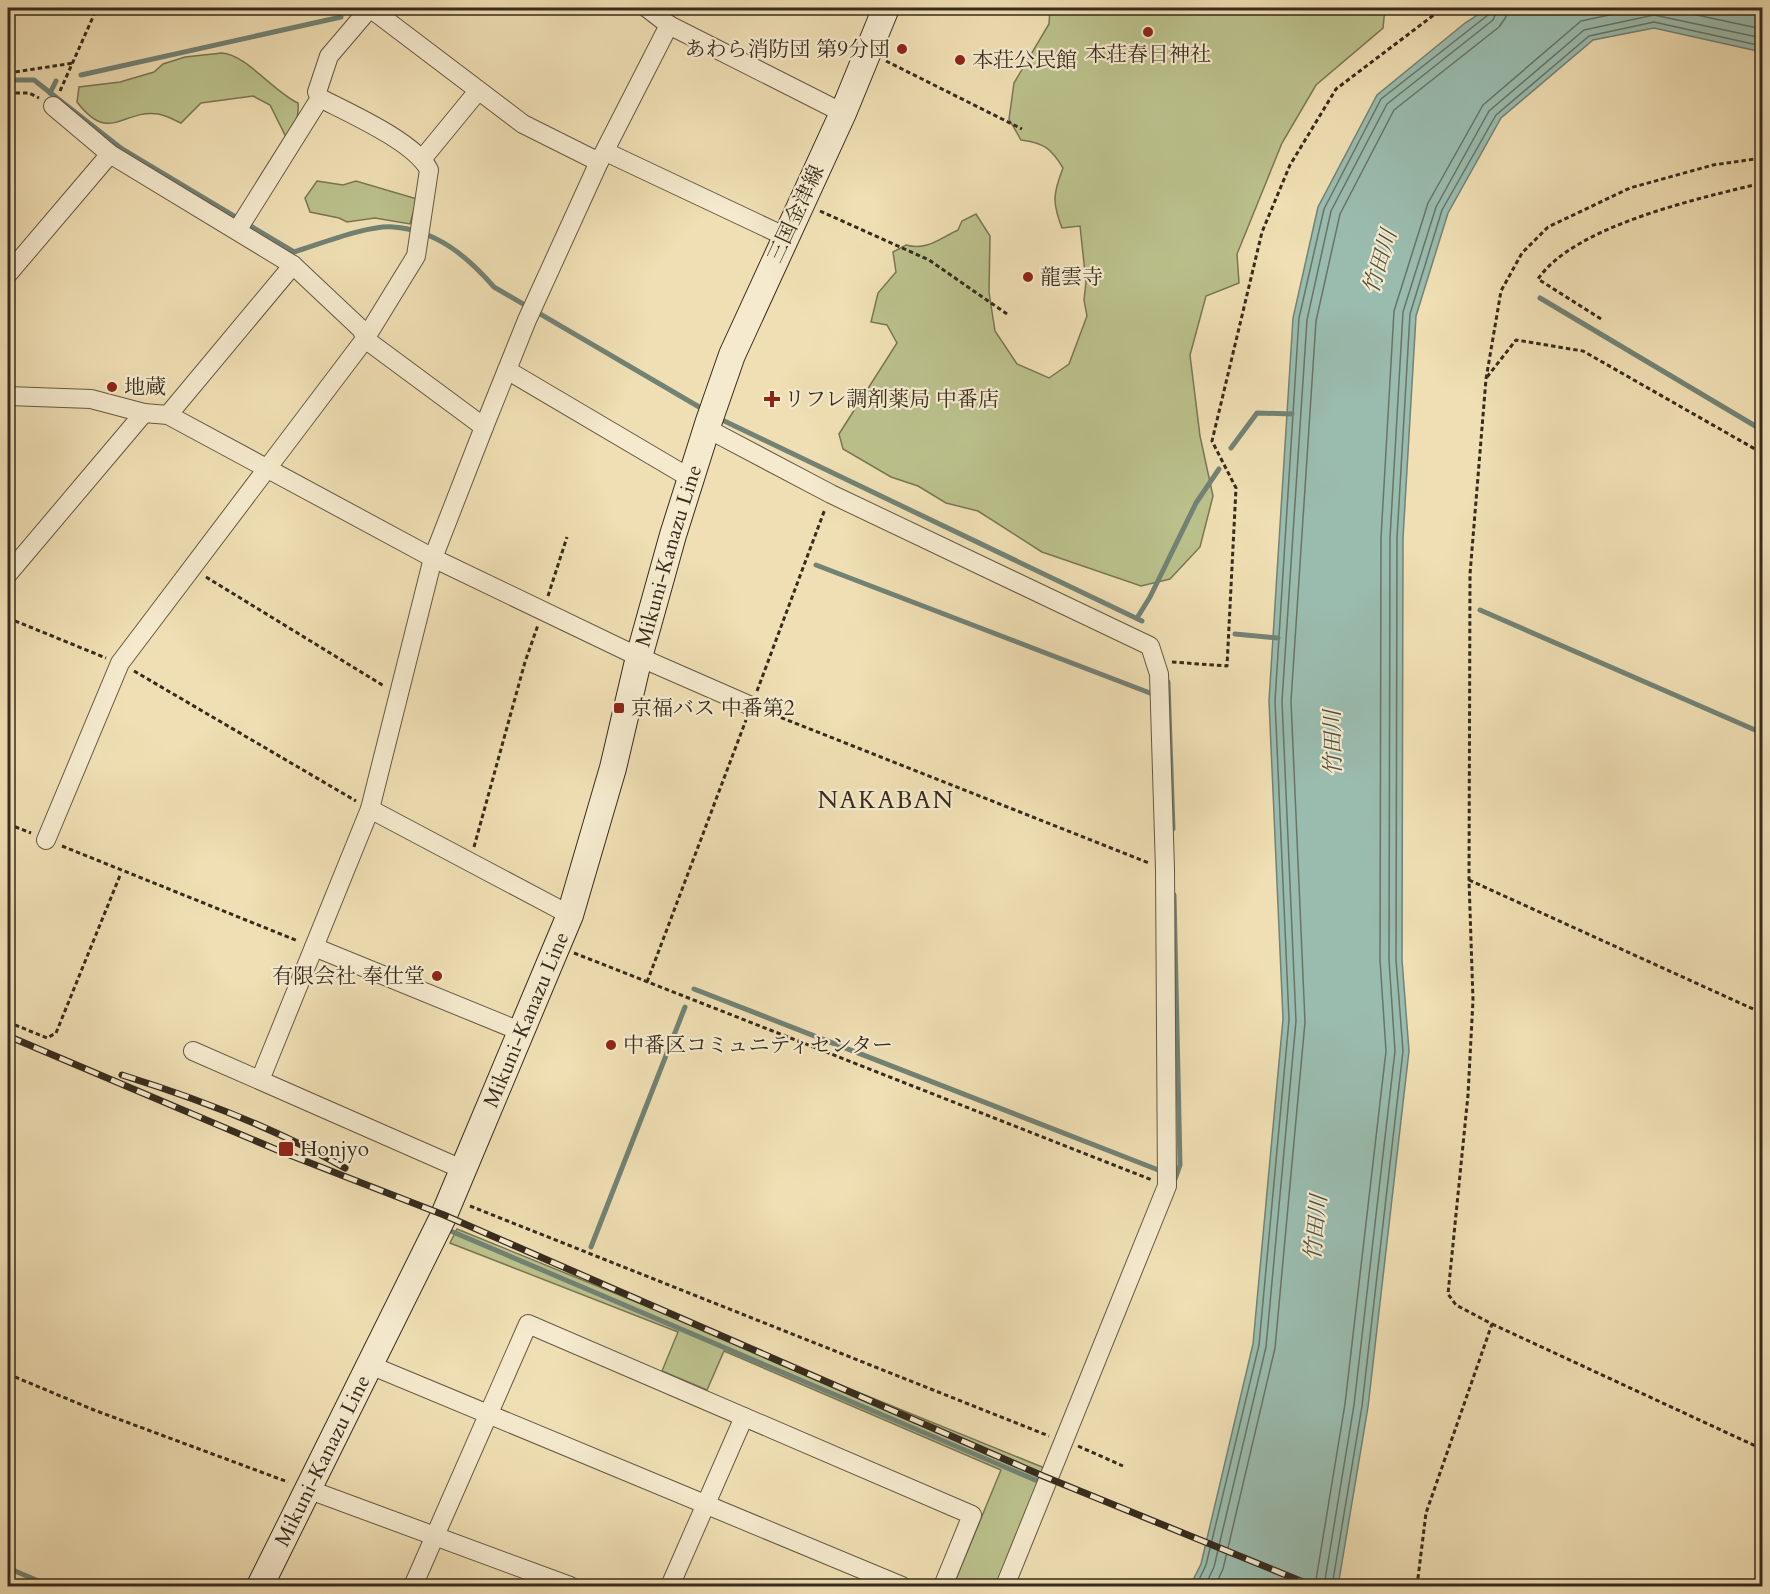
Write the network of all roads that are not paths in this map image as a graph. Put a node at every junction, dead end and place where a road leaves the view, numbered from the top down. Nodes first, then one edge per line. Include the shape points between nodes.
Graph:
1 (647, 8) edge
2 (886, 8) edge
3 (669, 25) junction
4 (478, 91) junction
5 (320, 98) junction
6 (53, 106) road end
7 (843, 113) junction
8 (110, 154) junction
9 (603, 157) junction
10 (423, 158) junction
11 (241, 223) junction
12 (784, 236) junction
13 (293, 265) junction
14 (8, 274) edge
15 (365, 339) junction
16 (507, 370) junction
17 (8, 396) edge
18 (144, 413) junction
19 (168, 415) junction
20 (710, 419) junction
21 (484, 427) junction
22 (267, 466) junction
23 (690, 478) junction
24 (433, 558) junction
25 (8, 574) edge
26 (639, 657) junction
27 (752, 706) road end
28 (370, 809) junction
29 (46, 840) road end
30 (570, 915) junction
31 (314, 947) junction
32 (522, 1032) junction
33 (193, 1051) dead end
34 (260, 1080) junction
35 (464, 1170) junction
36 (370, 1365) junction
37 (487, 1413) junction
38 (744, 1417) junction
39 (310, 1490) junction
40 (705, 1505) junction
41 (434, 1538) junction
42 (260, 1587) edge
43 (413, 1587) edge
44 (570, 1587) edge
45 (670, 1587) edge
46 (902, 1587) edge
47 (942, 1587) edge
48 (1005, 1587) edge

1 - 3 street
2 - 7 main road, 三国金津線
3 - 7 street
3 - 9 street
4 - 5 street via 370,8 329,56 317,92
4 - 9 street via 523,123
4 - 10 street
5 - 10 street via 369,123
5 - 11 street
6 - 8 street
7 - 12 main road, 三国金津線
8 - 11 street
8 - 14 street
9 - 12 street
9 - 16 street
10 - 15 street via 429,170 416,256
11 - 13 street
12 - 20 main road, 三国金津線 via 732,355
13 - 15 street via 362,330
13 - 19 street
15 - 21 street
15 - 22 street
16 - 21 street
16 - 23 street
17 - 18 street via 91,399
18 - 19 street
18 - 25 street
19 - 22 street
20 - 23 main road, Mikuni-Kanazu Line
20 - 48 street via 831,494 1150,646 1159,674 1167,1186
21 - 24 street
22 - 24 street
22 - 29 street via 120,663
23 - 26 main road, Mikuni-Kanazu Line
24 - 26 street
24 - 28 street
26 - 27 street
26 - 30 main road, Mikuni-Kanazu Line via 613,768
28 - 30 street
28 - 31 street
30 - 32 main road, Mikuni-Kanazu Line
31 - 32 street
31 - 34 street
32 - 35 main road, Mikuni-Kanazu Line
33 - 34 street
34 - 35 street
35 - 36 main road, Mikuni-Kanazu Line
36 - 37 street
36 - 39 main road, Mikuni-Kanazu Line
37 - 38 street via 528,1324
37 - 40 street
37 - 41 street
38 - 40 street
38 - 47 street via 972,1515
39 - 41 street
39 - 42 main road, Mikuni-Kanazu Line
40 - 45 street
40 - 46 street
41 - 43 street
41 - 44 street

